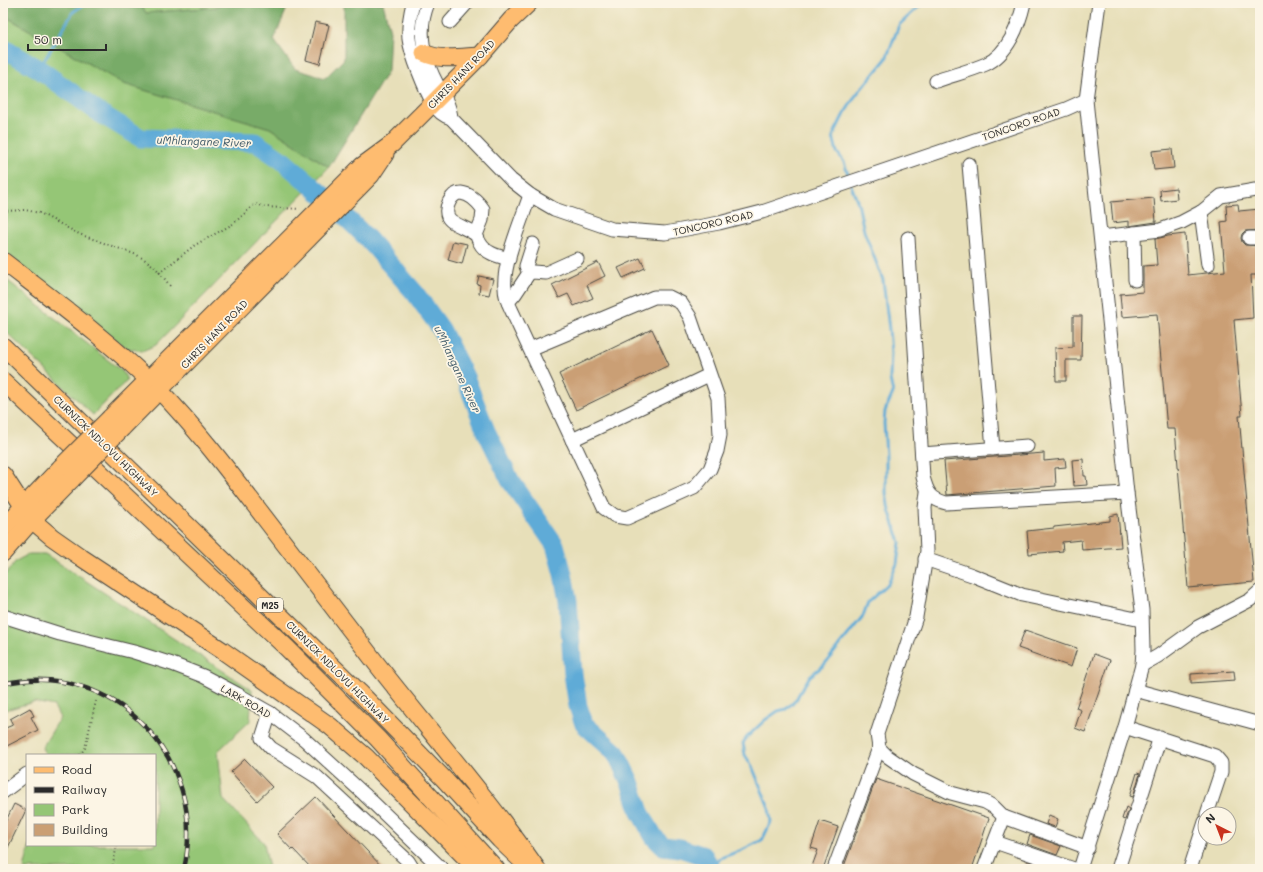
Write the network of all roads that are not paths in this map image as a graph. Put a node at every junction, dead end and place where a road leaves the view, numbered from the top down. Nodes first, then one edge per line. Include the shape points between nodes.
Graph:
1 (413, 3) edge
2 (428, 3) edge
3 (468, 3) edge
4 (529, 3) edge
5 (1024, 3) edge
6 (1099, 3) edge
7 (450, 22) dead end
8 (424, 53) junction
9 (480, 56) junction
10 (936, 81) dead end
11 (438, 98) junction
12 (1086, 100) junction
13 (968, 164) dead end
14 (1260, 191) edge
15 (530, 195) junction
16 (1201, 212) junction
17 (1134, 233) junction
18 (476, 236) dead end
19 (1101, 237) junction
20 (908, 238) dead end
21 (533, 244) dead end
22 (509, 259) junction
23 (577, 259) dead end
24 (3, 260) edge
25 (1208, 265) dead end
26 (529, 273) junction
27 (1135, 280) dead end
28 (508, 302) junction
29 (3, 346) edge
30 (530, 349) junction
31 (710, 375) junction
32 (3, 381) edge
33 (153, 385) junction
34 (572, 440) junction
35 (1027, 446) dead end
36 (993, 449) junction
37 (922, 454) junction
38 (3, 475) edge
39 (927, 492) junction
40 (1127, 493) junction
41 (27, 513) junction
42 (3, 528) edge
43 (3, 553) edge
44 (925, 559) junction
45 (1260, 591) edge
46 (3, 616) edge
47 (1142, 620) junction
48 (1142, 665) junction
49 (1136, 690) junction
50 (270, 713) junction
51 (1260, 724) edge
52 (1125, 727) junction
53 (1160, 737) junction
54 (879, 748) junction
55 (26, 775) edge
56 (3, 792) edge
57 (1210, 806) edge
58 (1004, 817) junction
59 (995, 842) junction
60 (1197, 846) edge
61 (1088, 848) junction
62 (413, 869) edge
63 (442, 869) edge
64 (477, 869) edge
65 (496, 869) edge
66 (530, 869) edge
67 (537, 869) edge
68 (834, 869) edge
69 (984, 869) edge
70 (1074, 869) edge
71 (1080, 869) edge
72 (1118, 869) edge
73 (1190, 869) edge

1 - 11 street via 408,28 412,55
2 - 8 street via 422,25
3 - 7 street
4 - 9 main road, CHRIS HANI ROAD
5 - 10 street via 1009,43 998,56 987,64
6 - 12 street
8 - 9 main road via 441,58
8 - 11 street via 434,78
9 - 11 main road, CHRIS HANI ROAD
11 - 15 street, TONCORO ROAD via 449,107 451,118
11 - 33 main road, CHRIS HANI ROAD
12 - 15 street, TONCORO ROAD via 762,212 665,234 612,229 554,209
12 - 19 street
13 - 36 street
14 - 16 street via 1221,196
15 - 22 street
16 - 17 street via 1160,230
16 - 25 street
17 - 19 street
17 - 27 street
18 - 22 street via 486,250
19 - 40 street
20 - 37 street
21 - 26 street via 526,266
22 - 28 street via 505,272
23 - 26 street via 546,273
24 - 33 main road via 99,336
26 - 28 street
28 - 30 street
29 - 66 main road, CURNICK NDLOVU HIGHWAY / M25 via 359,692
30 - 31 street via 654,297 669,297 681,303 690,317
30 - 34 street
31 - 34 street
31 - 34 street via 718,398 720,435 710,469 694,488 627,518 615,516 604,508
32 - 65 main road, CURNICK NDLOVU HIGHWAY / M25 via 287,648 378,740
33 - 41 main road, CHRIS HANI ROAD, bridge
33 - 67 main road via 222,463 509,829
35 - 36 street
36 - 37 street
37 - 39 street via 923,477
38 - 41 main road
39 - 40 street via 937,501 946,503
39 - 44 street
40 - 47 street
41 - 42 main road
41 - 43 main road
41 - 64 main road via 52,537 330,726 366,757
44 - 47 street via 1022,595
44 - 54 street via 916,617 877,734
45 - 48 street via 1250,600 1198,627
46 - 50 street, LARK ROAD via 172,664 203,676
47 - 48 street
48 - 49 street
49 - 51 street
49 - 52 street
50 - 62 street via 262,738 271,748 316,777 408,861
50 - 63 street, LARK ROAD via 304,739
52 - 53 street
52 - 61 street
53 - 57 street via 1206,752 1215,756 1221,763 1221,772
53 - 72 street
54 - 58 street via 913,774 951,793 985,802
54 - 68 street
55 - 56 street
58 - 59 street
58 - 61 street
59 - 69 street
59 - 70 street
60 - 73 street
61 - 71 street

